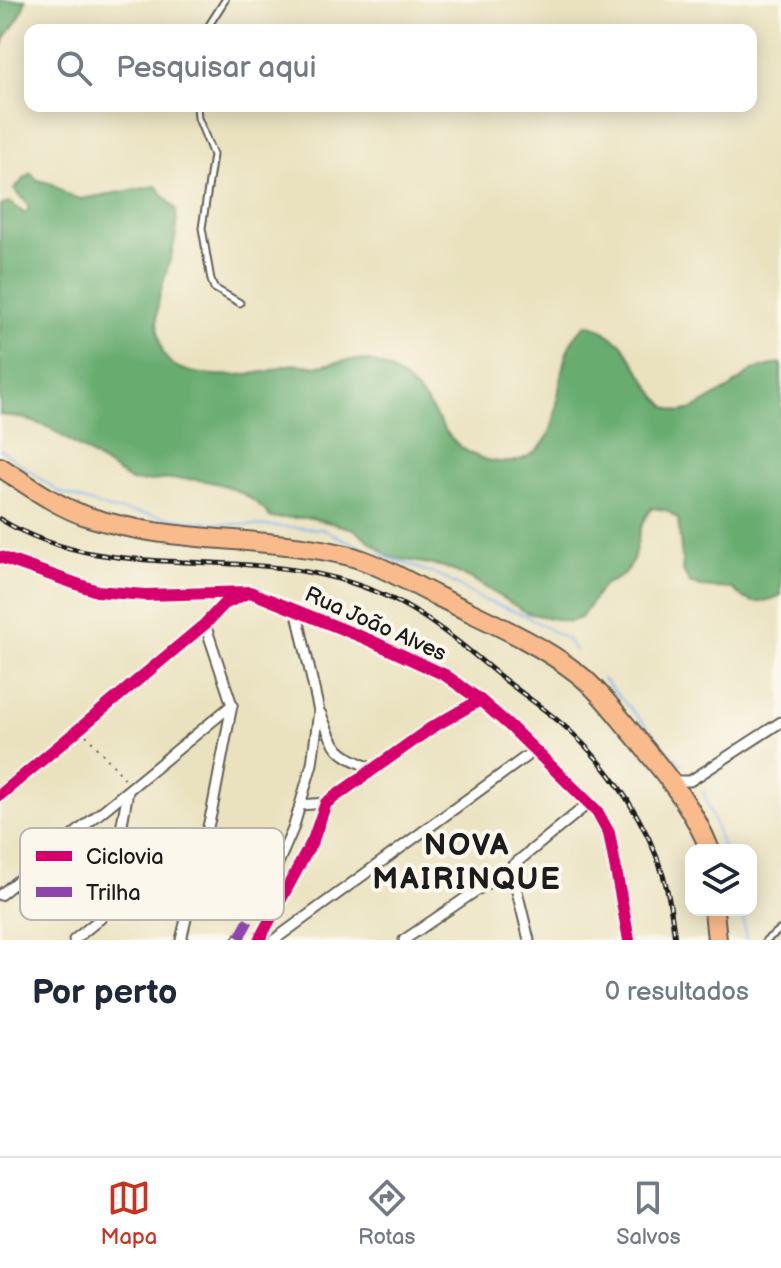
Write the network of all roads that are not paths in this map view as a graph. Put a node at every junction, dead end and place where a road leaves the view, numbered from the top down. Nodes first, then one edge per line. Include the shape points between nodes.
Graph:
1 (225, 0) edge
2 (210, 24) edge
3 (198, 112) edge
4 (240, 303) dead end
5 (0, 467) edge
6 (0, 477) edge
7 (0, 557) edge
8 (250, 592) junction
9 (296, 609) junction
10 (205, 624) junction
11 (480, 700) junction
12 (232, 705) junction
13 (319, 711) junction
14 (781, 722) edge
15 (535, 750) junction
16 (373, 769) junction
17 (681, 781) junction
18 (128, 791) junction
19 (0, 795) edge
20 (326, 803) junction
21 (589, 803) junction
22 (300, 805) junction
23 (82, 828) edge
24 (121, 828) edge
25 (208, 828) edge
26 (698, 844) edge
27 (708, 844) edge
28 (284, 850) edge
29 (511, 867) junction
30 (20, 879) edge
31 (284, 894) edge
32 (0, 895) edge
33 (715, 916) edge
34 (723, 916) edge
35 (99, 920) edge
36 (186, 920) edge
37 (270, 920) edge
38 (781, 929) edge
39 (74, 940) edge
40 (181, 940) edge
41 (259, 940) edge
42 (274, 940) edge
43 (404, 940) edge
44 (529, 940) edge
45 (629, 940) edge
46 (717, 940) edge
47 (725, 940) edge
48 (766, 940) edge

1 - 2 lane
3 - 4 lane via 213,155 202,228 211,280 214,288
5 - 17 highway via 87,517 142,531 348,556 403,579 577,673
6 - 26 highway via 54,513 101,532 169,545 346,563 519,648 581,689 665,786
7 - 8 street via 97,591
8 - 9 street, Rua João Alves
8 - 10 street via 224,604
9 - 11 street, Rua João Alves via 445,675
9 - 13 street
10 - 12 street
10 - 19 street
11 - 15 street, Rua João Alves
11 - 16 street
12 - 18 street
12 - 25 street
13 - 16 street via 336,749
13 - 22 street
14 - 17 street
15 - 21 street, Rua João Alves
15 - 42 street
16 - 20 street
17 - 27 highway
18 - 23 street
18 - 24 street
20 - 22 street
20 - 31 street
21 - 29 street
21 - 45 street, Rua João Alves via 609,833
22 - 28 street
29 - 43 street
29 - 44 street
30 - 32 street
33 - 46 highway
34 - 47 highway
35 - 39 street
36 - 40 street
37 - 41 street
38 - 48 lane

